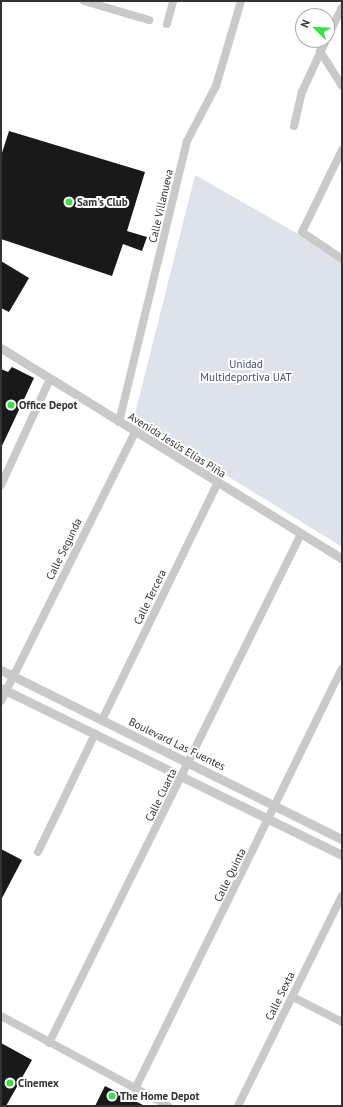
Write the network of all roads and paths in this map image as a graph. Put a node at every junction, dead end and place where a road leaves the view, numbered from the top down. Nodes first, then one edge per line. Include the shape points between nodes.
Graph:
1 (84, 1) edge
2 (173, 1) edge
3 (241, 1) edge
4 (342, 7) edge
5 (149, 20) dead end
6 (335, 21) edge
7 (167, 24) dead end
8 (322, 48) edge
9 (320, 51) junction
10 (342, 86) edge
11 (294, 126) dead end
12 (342, 150) edge
13 (342, 259) edge
14 (1, 348) edge
15 (50, 379) junction
16 (119, 422) junction
17 (134, 432) junction
18 (217, 484) junction
19 (1, 485) edge
20 (301, 534) junction
21 (342, 559) edge
22 (342, 669) edge
23 (1, 670) edge
24 (13, 677) junction
25 (4, 689) edge
26 (1, 701) edge
27 (102, 720) junction
28 (95, 734) junction
29 (188, 762) junction
30 (182, 777) junction
31 (275, 805) junction
32 (269, 820) junction
33 (342, 839) edge
34 (38, 852) dead end
35 (342, 855) edge
36 (342, 896) edge
37 (293, 997) junction
38 (1, 1016) edge
39 (342, 1022) edge
40 (49, 1043) junction
41 (135, 1089) junction
42 (168, 1106) edge
43 (238, 1106) edge

1 - 5 street
2 - 7 street
3 - 16 street, Calle Villanueva via 216,86 188,141
4 - 6 street
8 - 9 street
9 - 10 street
9 - 11 street via 302,92
12 - 13 street via 302,228 304,236
14 - 15 street, Avenida Jesús Elías Piña
15 - 16 street, Avenida Jesús Elías Piña
15 - 19 street
16 - 17 street, Avenida Jesús Elías Piña
17 - 18 street, Avenida Jesús Elías Piña
17 - 24 street, Calle Segunda
18 - 20 street, Avenida Jesús Elías Piña
18 - 27 street, Calle Tercera
20 - 21 street, Avenida Jesús Elías Piña
20 - 29 street, Calle Cuarta
22 - 31 street, Calle Quinta
23 - 24 street, Boulevard Las Fuentes
24 - 25 street, Calle Segunda
24 - 27 street, Boulevard Las Fuentes
25 - 26 street, Calle Segunda
25 - 28 street
27 - 29 street, Boulevard Las Fuentes
28 - 30 street
28 - 34 street
29 - 30 street, Calle Cuarta
29 - 31 street, Boulevard Las Fuentes
30 - 32 street
30 - 40 street, Calle Cuarta
31 - 32 street, Calle Quinta
31 - 33 street, Boulevard Las Fuentes
32 - 35 street
32 - 41 street, Calle Quinta
36 - 37 street, Calle Sexta
37 - 39 street
37 - 43 street, Calle Sexta
38 - 40 street
40 - 41 street
41 - 42 street

